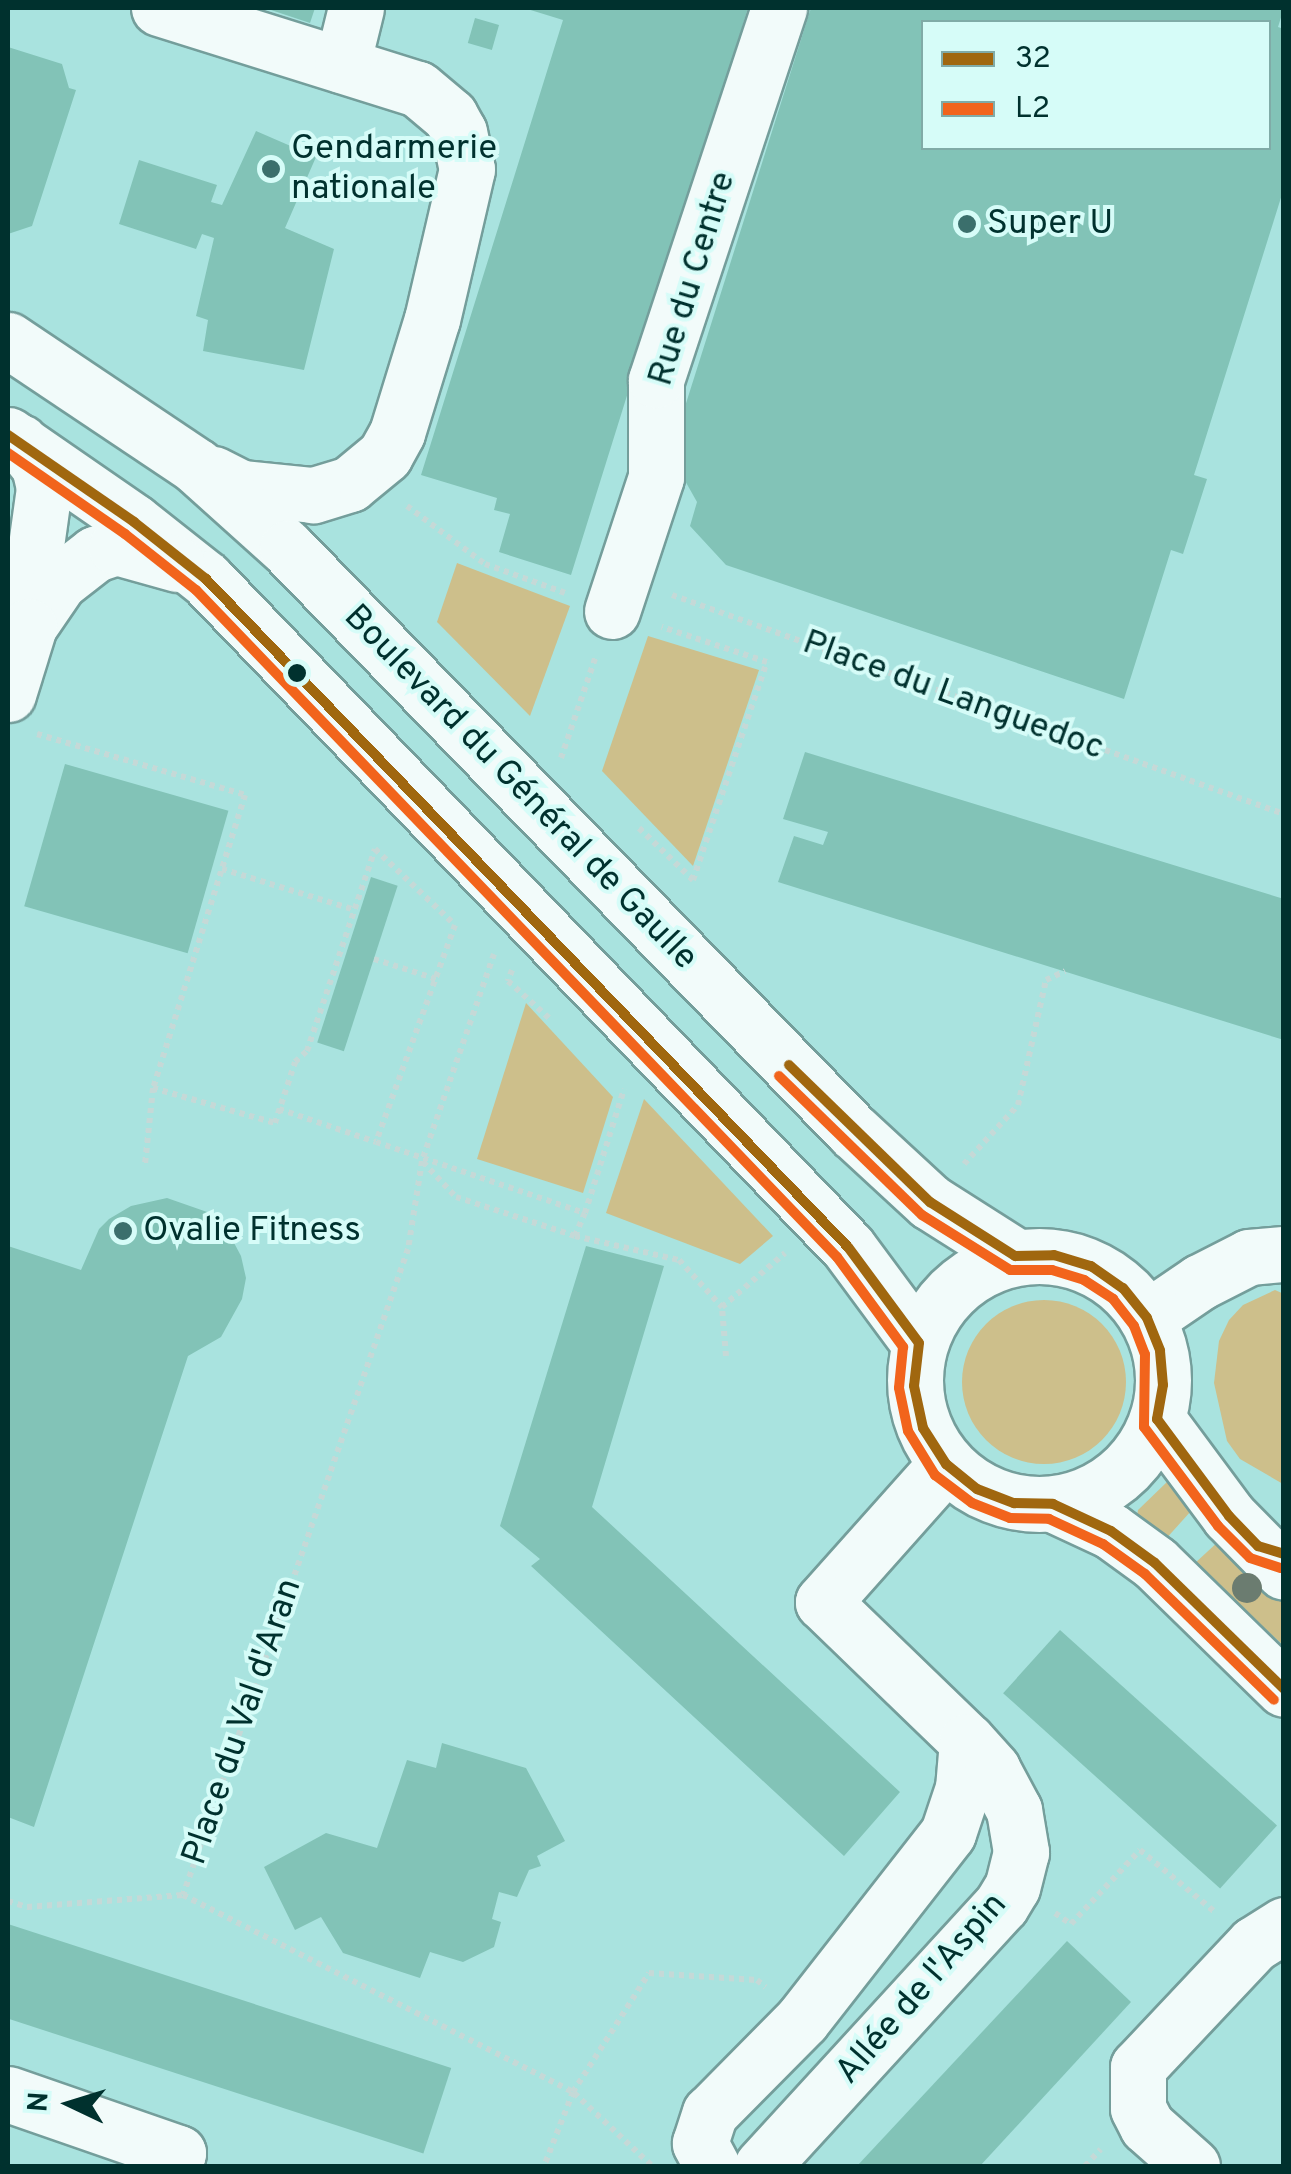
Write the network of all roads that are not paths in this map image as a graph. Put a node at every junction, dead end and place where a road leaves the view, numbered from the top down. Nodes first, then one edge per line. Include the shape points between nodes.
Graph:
1 (159, 8) edge
2 (356, 8) edge
3 (779, 8) edge
4 (342, 65) junction
5 (8, 340) edge
6 (14, 438) edge
7 (196, 466) junction
8 (206, 579) junction
9 (617, 594) road end
10 (29, 626) junction
11 (17, 712) edge
12 (1284, 1254) edge
13 (1016, 1256) junction
14 (1147, 1318) junction
15 (919, 1343) junction
16 (1157, 1419) junction
17 (946, 1464) junction
18 (1054, 1504) junction
19 (1277, 1555) edge
20 (1284, 1689) edge
21 (967, 1741) junction
22 (1269, 1935) edge
23 (8, 2094) edge
24 (174, 2166) edge
25 (712, 2166) edge
26 (762, 2166) edge
27 (1192, 2166) edge

1 - 4 street
2 - 4 street
3 - 9 street, Rue du Centre via 656,380 656,477
4 - 7 street via 438,102 464,150 466,189 396,434 369,470 334,492 241,488
5 - 7 street, Boulevard du Général de Gaulle
6 - 8 street
6 - 10 street via 38,466 44,488
7 - 13 street, Boulevard du Général de Gaulle via 287,548 853,1131 930,1202
8 - 10 street via 175,562 116,547 77,565
8 - 15 street via 836,1234
10 - 11 street
12 - 14 street via 1249,1257
13 - 14 street via 1054,1256 1091,1266 1123,1288
13 - 15 street via 973,1273 940,1303
14 - 16 street via 1160,1351
15 - 17 street via 914,1386 923,1428
16 - 18 street via 1141,1451 1116,1477
16 - 19 street via 1229,1516
17 - 18 street via 977,1489 1014,1503
17 - 21 street, Allée de l'Aspin via 824,1602
18 - 20 street via 1155,1563
21 - 25 street, Allée de l'Aspin via 963,1788 948,1834 802,2020 710,2113 700,2144
21 - 26 street, Allée de l'Aspin via 1014,1810 1021,1852 1012,1887
22 - 27 street via 1138,2067 1136,2098 1147,2126
23 - 24 street via 178,2153

